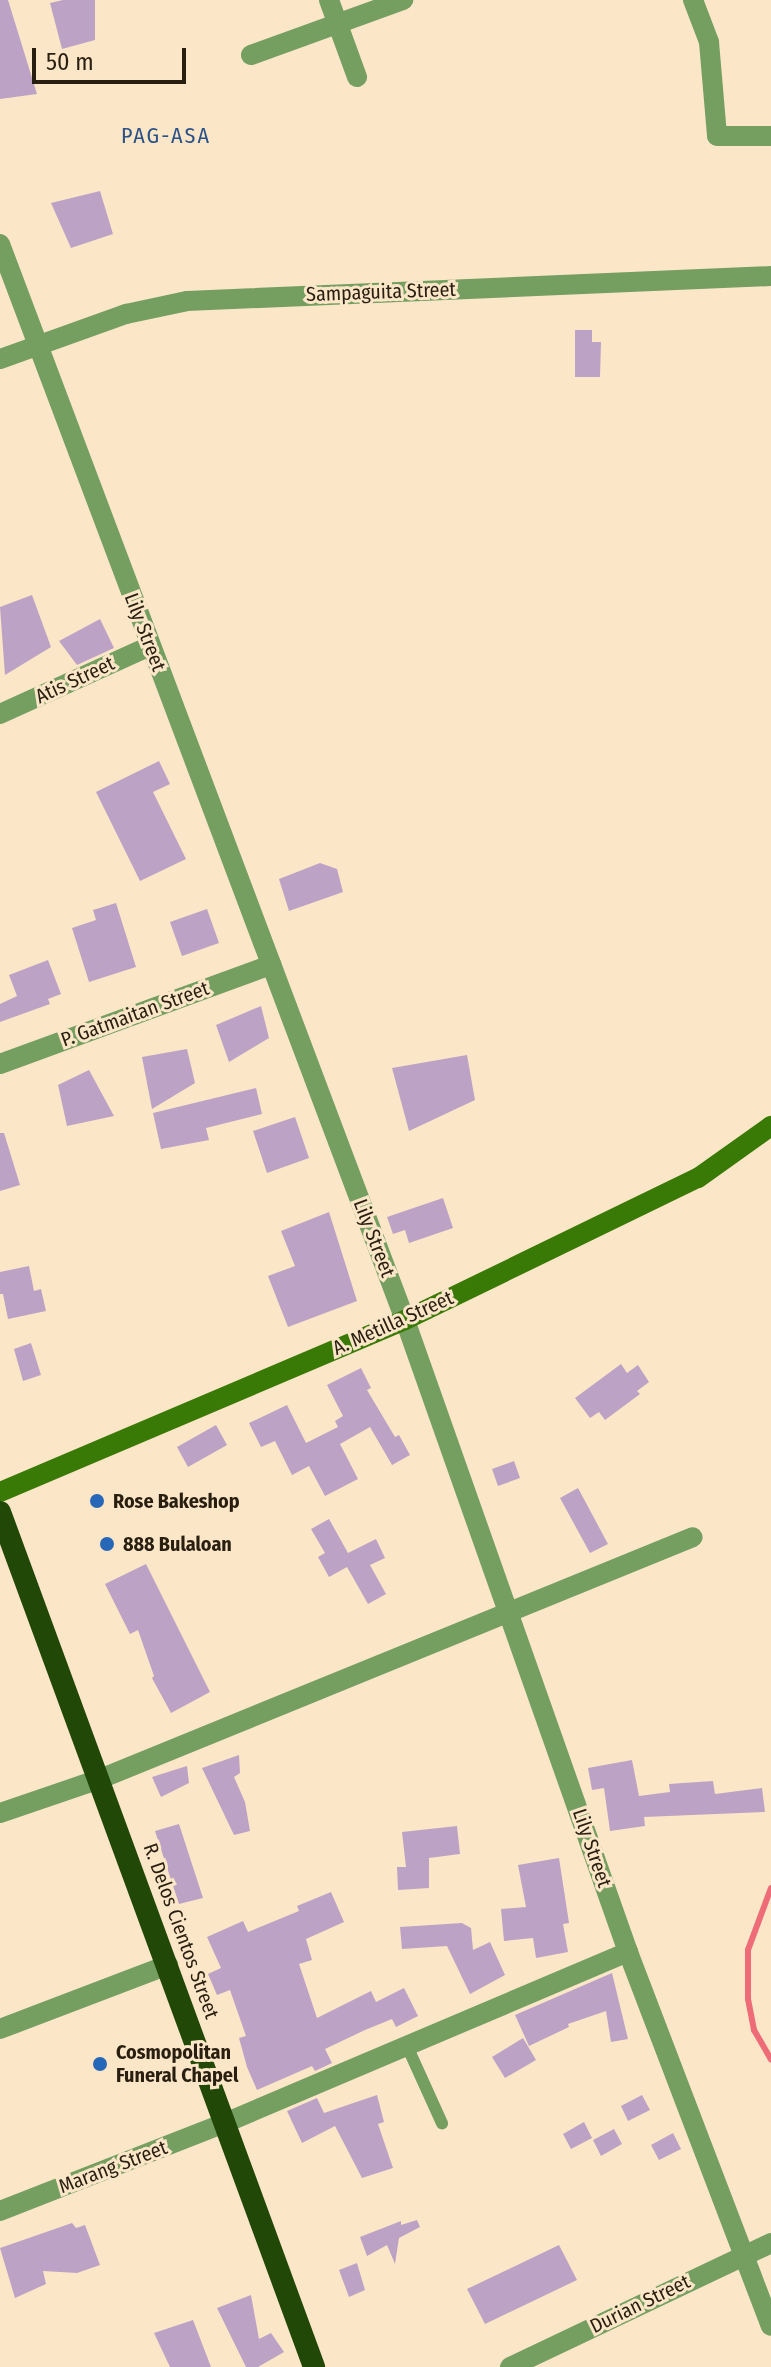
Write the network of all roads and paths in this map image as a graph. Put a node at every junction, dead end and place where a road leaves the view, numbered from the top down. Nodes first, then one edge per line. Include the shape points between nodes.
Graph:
1 (329, 0) edge
2 (403, 0) edge
3 (693, 0) edge
4 (338, 23) junction
5 (251, 55) dead end
6 (357, 77) dead end
7 (771, 136) edge
8 (0, 244) edge
9 (771, 276) edge
10 (38, 345) junction
11 (0, 359) edge
12 (150, 646) junction
13 (0, 714) edge
14 (271, 965) junction
15 (0, 1064) edge
16 (771, 1126) edge
17 (405, 1320) junction
18 (0, 1492) edge
19 (0, 1512) edge
20 (693, 1537) dead end
21 (508, 1613) junction
22 (100, 1779) junction
23 (0, 1813) edge
24 (628, 1952) junction
25 (168, 1965) junction
26 (0, 2029) edge
27 (407, 2046) junction
28 (225, 2123) junction
29 (442, 2123) dead end
30 (0, 2211) edge
31 (771, 2243) edge
32 (744, 2253) junction
33 (771, 2326) edge
34 (314, 2367) edge
35 (510, 2367) edge

1 - 4 street
2 - 4 street
3 - 7 street via 709,42 717,136
4 - 5 street
4 - 6 street
8 - 10 street, Lily Street
9 - 10 street, Sampaguita Street via 198,300 126,314
10 - 11 street, Sampaguita Street
10 - 12 street, Lily Street
12 - 13 street, Atis Street
12 - 14 street, Lily Street
14 - 15 street, P. Gatmaitan Street
14 - 17 street, Lily Street
16 - 17 main road, A. Metilla Street via 687,1184
17 - 18 main road, A. Metilla Street
17 - 21 street, Lily Street
19 - 22 highway, R. Delos Cientos Street
20 - 21 street
21 - 22 street
21 - 24 street, Lily Street
22 - 23 street
22 - 25 highway, R. Delos Cientos Street
24 - 27 street, Marang Street
24 - 32 street, Lily Street
25 - 26 street
25 - 28 highway, R. Delos Cientos Street
27 - 28 street, Marang Street
27 - 29 lane
28 - 30 street, Marang Street
28 - 34 highway, R. Delos Cientos Street
31 - 32 street, Durian Street
32 - 33 street, Lily Street
32 - 35 street, Durian Street

